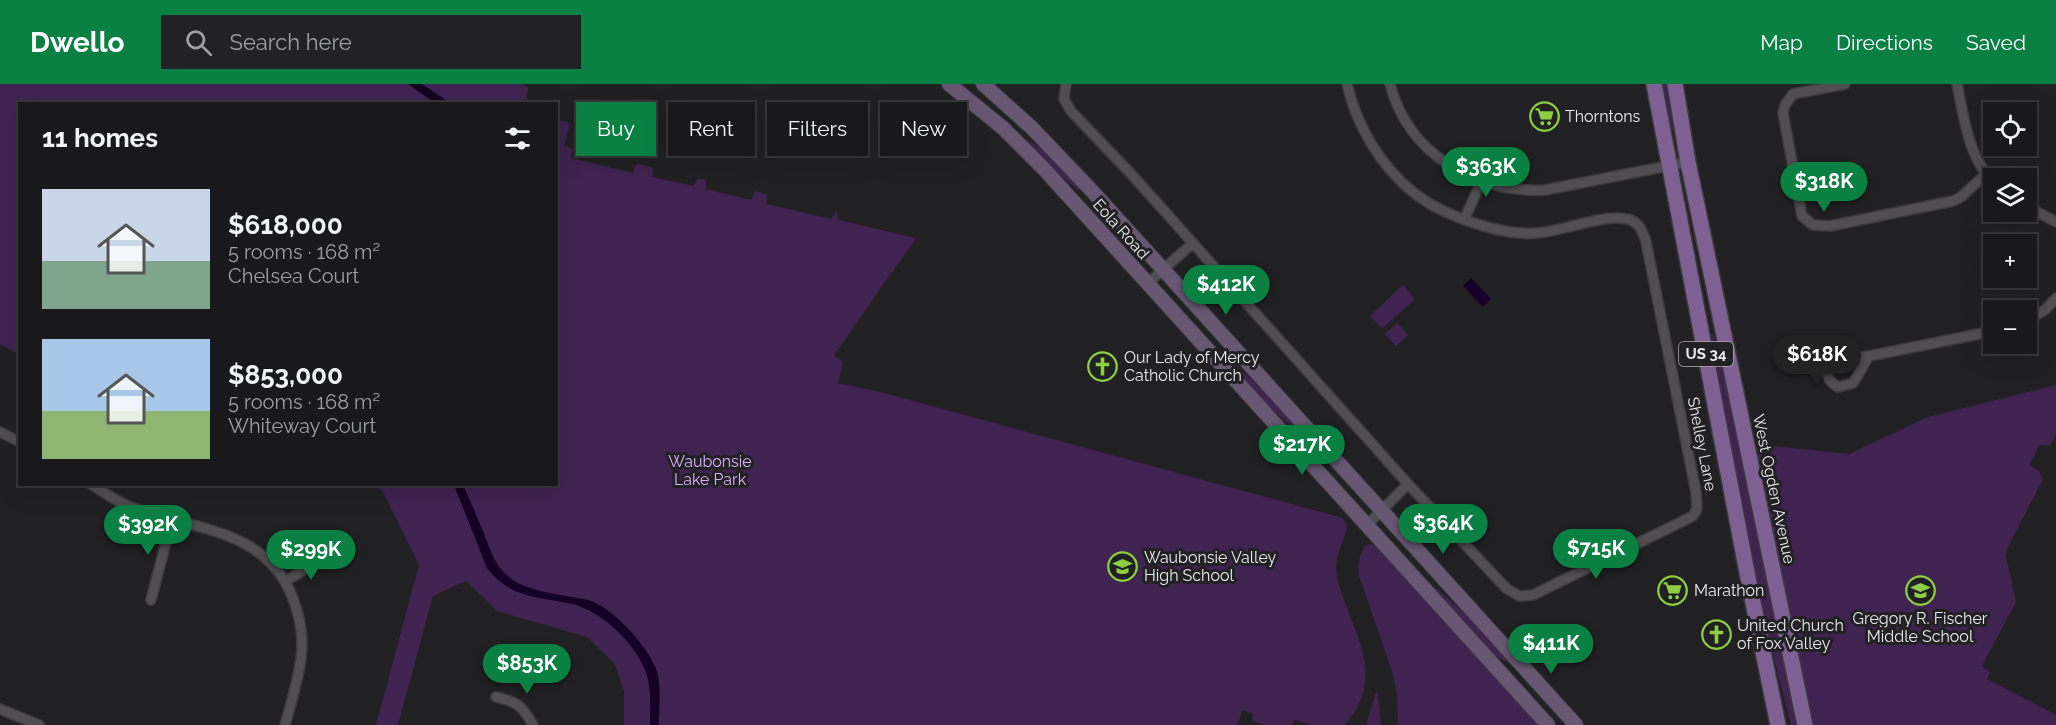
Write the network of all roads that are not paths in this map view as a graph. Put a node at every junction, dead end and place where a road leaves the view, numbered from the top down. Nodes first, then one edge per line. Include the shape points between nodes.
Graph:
1 (950, 84) edge
2 (983, 84) edge
3 (1066, 84) edge
4 (1347, 84) edge
5 (1390, 84) edge
6 (1654, 84) edge
7 (1675, 84) edge
8 (1845, 84) edge
9 (1958, 84) edge
10 (1688, 162) junction
11 (1669, 167) junction
12 (1983, 170) edge
13 (1983, 177) edge
14 (1481, 182) junction
15 (2037, 212) edge
16 (1464, 220) junction
17 (2056, 222) edge
18 (1192, 243) junction
19 (1163, 269) junction
20 (1148, 283) junction
21 (2056, 298) edge
22 (2037, 315) edge
23 (1983, 333) edge
24 (1869, 356) junction
25 (0, 432) edge
26 (18, 440) edge
27 (1408, 484) junction
28 (94, 486) edge
29 (1381, 510) junction
30 (172, 519) junction
31 (1367, 525) junction
32 (323, 558) dead end
33 (286, 581) junction
34 (151, 600) dead end
35 (496, 698) dead end
36 (0, 709) edge
37 (39, 725) edge
38 (285, 725) edge
39 (533, 725) edge
40 (1548, 725) edge
41 (1576, 725) edge
42 (1778, 725) edge
43 (1805, 725) edge

1 - 20 main road, Eola Road via 1025,150
2 - 19 main road, Eola Road via 1032,128
3 - 18 street, Shelley Lane via 1064,99 1071,111
4 - 16 street, Shelley Lane via 1360,123 1396,176 1430,203
5 - 14 street via 1401,113 1426,147 1448,165
6 - 11 main road, US 34
7 - 10 main road, West Ogden Avenue / US 34
8 - 13 street via 1793,94 1785,105 1784,120 1802,216 1813,225 1830,226 1953,201
9 - 12 street via 1970,141
10 - 11 street
10 - 43 main road, West Ogden Avenue / US 34
11 - 14 street via 1545,190 1514,190
11 - 42 main road, US 34
14 - 16 street
15 - 17 street
16 - 27 street, Shelley Lane via 1522,234 1608,219 1637,223 1646,242 1697,509 1688,520 1526,597 1506,588
18 - 19 street
18 - 27 street, Shelley Lane
19 - 20 street
19 - 29 main road, Eola Road
20 - 31 main road, Eola Road
21 - 22 street
23 - 24 street
24 - 24 street via 1835,358 1827,364 1830,382 1838,387 1853,383
25 - 26 street
27 - 29 street
28 - 30 street via 132,508
29 - 31 street
29 - 41 main road, Eola Road
30 - 33 street via 246,543 277,568
30 - 34 street
31 - 40 main road, Eola Road
32 - 33 street
33 - 38 street via 300,620 302,645
35 - 39 street via 524,709
36 - 37 street

